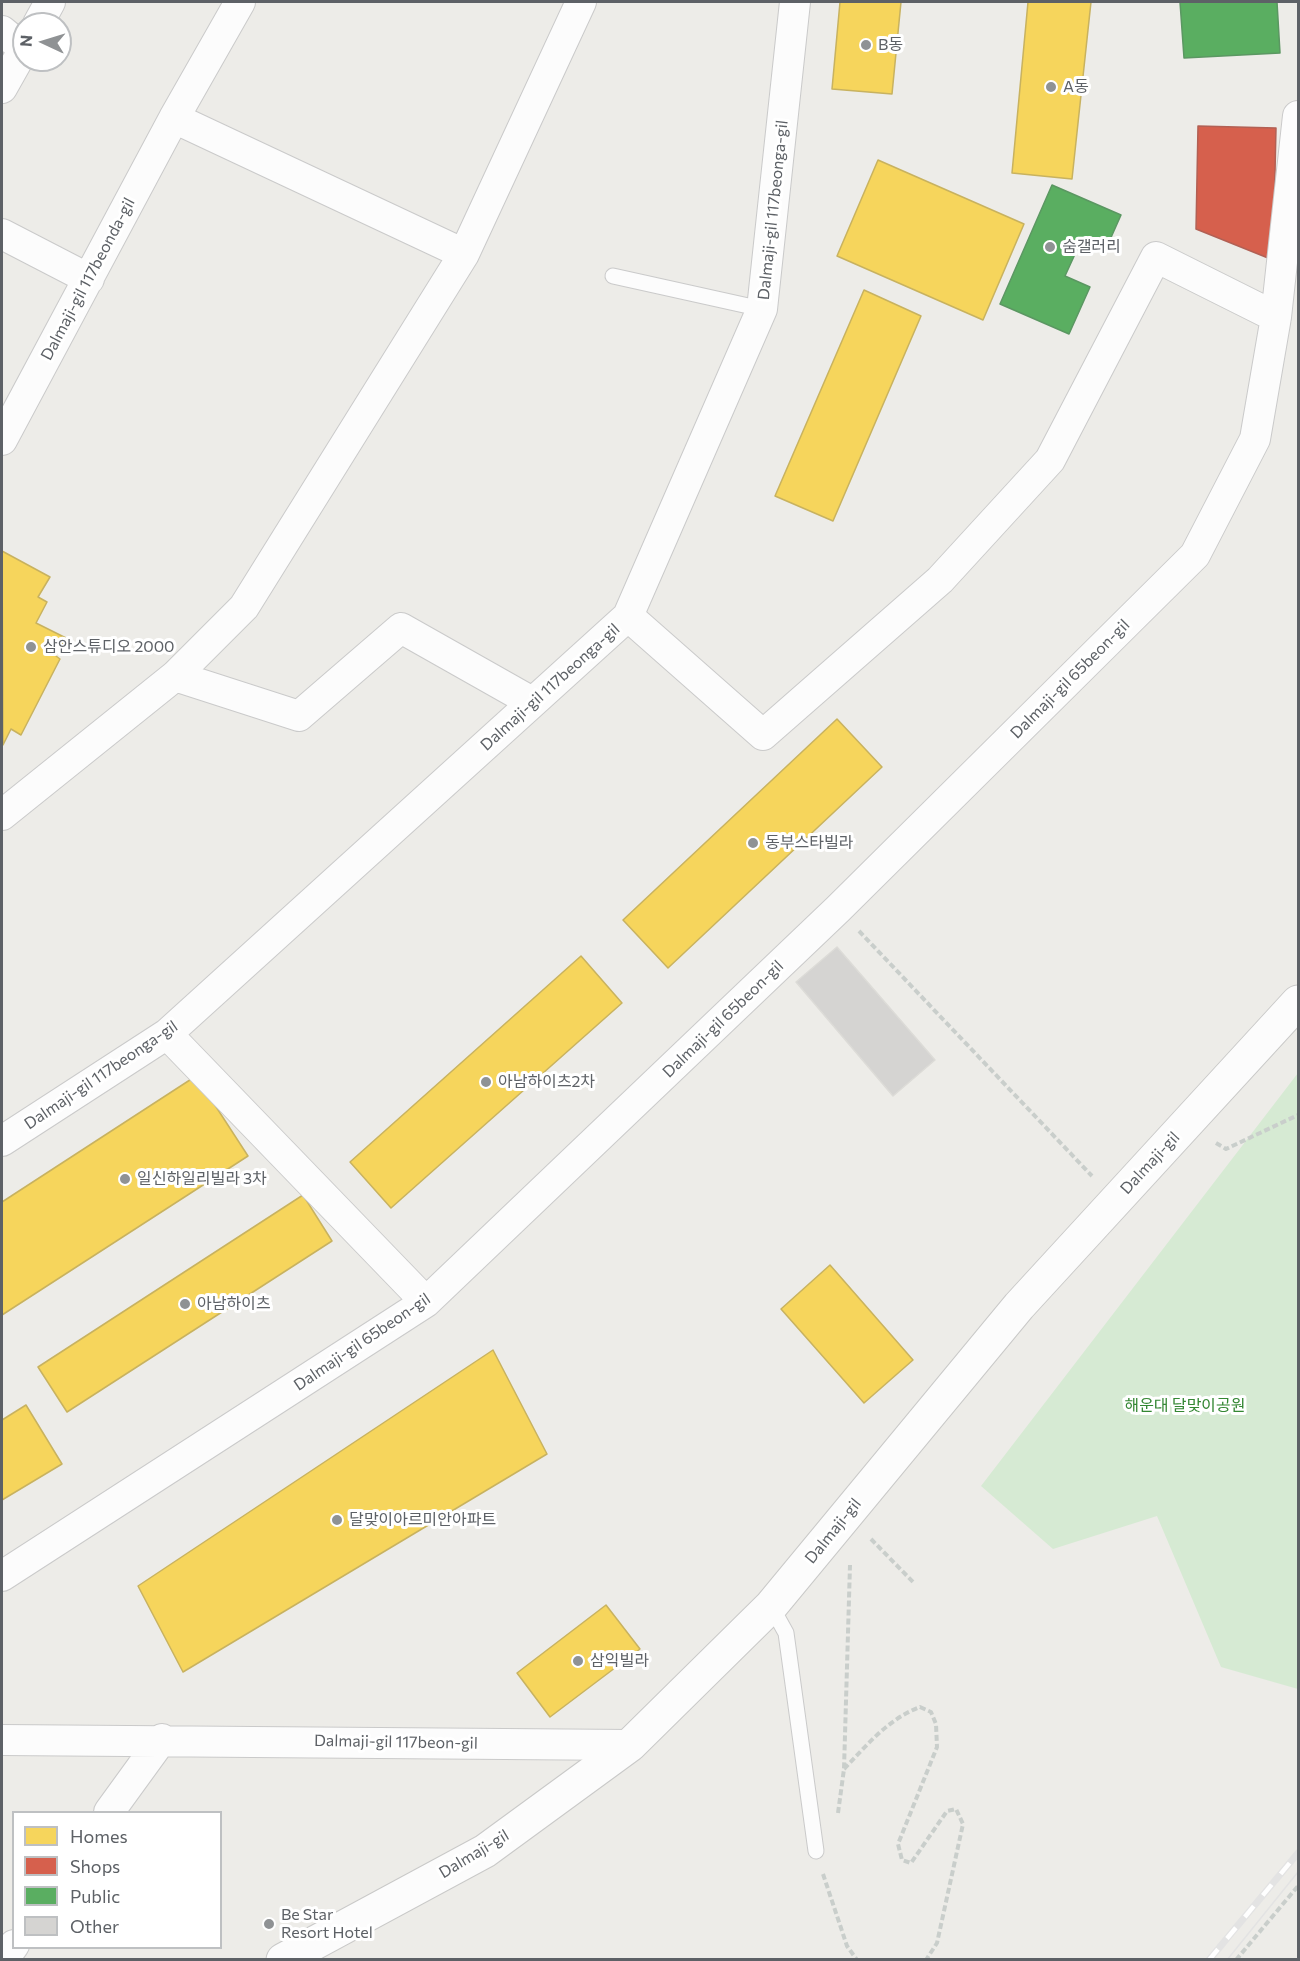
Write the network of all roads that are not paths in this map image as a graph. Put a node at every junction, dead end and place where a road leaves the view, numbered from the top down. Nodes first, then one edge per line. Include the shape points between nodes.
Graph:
1 (240, 2) edge
2 (581, 2) edge
3 (795, 2) edge
4 (12, 70) edge
5 (2, 88) edge
6 (1299, 116) edge
7 (174, 118) junction
8 (2, 234) edge
9 (464, 254) junction
10 (613, 276) dead end
11 (89, 279) junction
12 (762, 309) junction
13 (1276, 317) junction
14 (2, 440) edge
15 (628, 616) junction
16 (175, 676) junction
17 (532, 702) junction
18 (2, 815) edge
19 (1299, 1002) edge
20 (167, 1034) junction
21 (2, 1141) edge
22 (426, 1302) junction
23 (2, 1576) edge
24 (771, 1606) junction
25 (162, 1739) junction
26 (2, 1740) edge
27 (630, 1745) junction
28 (110, 1811) edge
29 (816, 1851) road end
30 (283, 1959) edge

1 - 7 street, Dalmaji-gil 117beonda-gil
2 - 9 street
3 - 12 street, Dalmaji-gil 117beonga-gil
4 - 5 street
6 - 13 street, Dalmaji-gil 65beon-gil
7 - 9 street
7 - 11 street, Dalmaji-gil 117beonda-gil
8 - 11 street
9 - 16 street via 244,607
10 - 12 lane
11 - 14 street, Dalmaji-gil 117beonda-gil
12 - 15 street, Dalmaji-gil 117beonga-gil
13 - 15 street via 1155,257 1050,460 940,580 763,735
13 - 22 street, Dalmaji-gil 65beon-gil via 1256,439 1195,555 838,909
15 - 17 street, Dalmaji-gil 117beonga-gil
16 - 17 street via 299,716 401,628
16 - 18 street
17 - 20 street, Dalmaji-gil 117beonga-gil
19 - 24 street, Dalmaji-gil via 1019,1306
20 - 21 street, Dalmaji-gil 117beonga-gil
20 - 22 street
22 - 23 street, Dalmaji-gil 65beon-gil
24 - 27 street, Dalmaji-gil
24 - 29 lane via 786,1633
25 - 26 street, Dalmaji-gil 117beon-gil
25 - 27 street, Dalmaji-gil 117beon-gil
25 - 28 street
27 - 30 street, Dalmaji-gil via 485,1851

